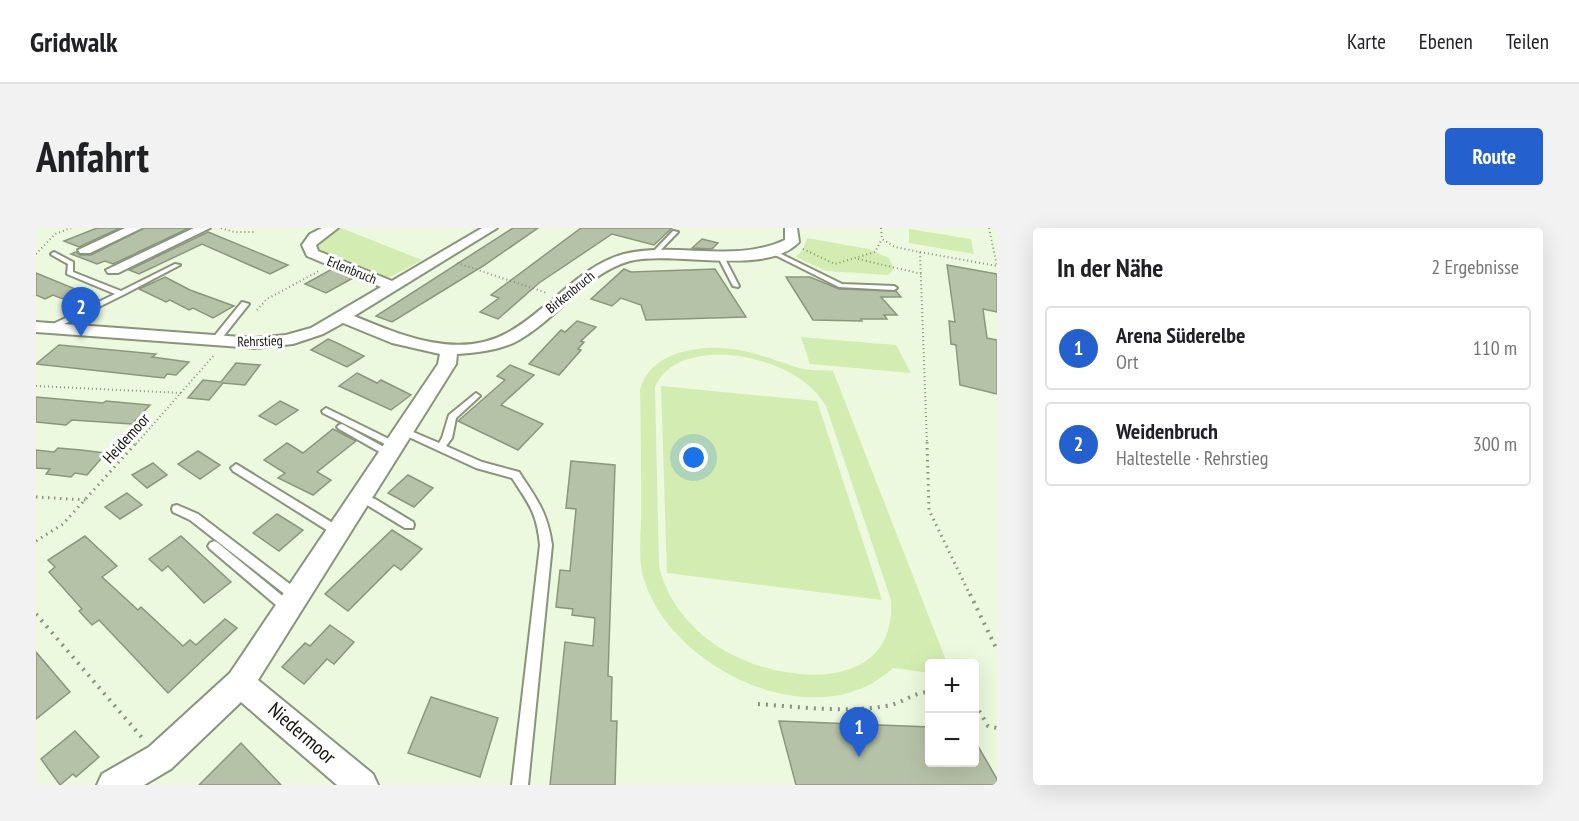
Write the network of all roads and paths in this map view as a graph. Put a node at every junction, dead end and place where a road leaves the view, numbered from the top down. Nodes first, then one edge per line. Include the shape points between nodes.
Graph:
1 (71, 228) edge
2 (136, 228) edge
3 (220, 228) edge
4 (332, 228) edge
5 (491, 228) edge
6 (881, 228) edge
7 (989, 228) edge
8 (198, 229) edge
9 (255, 232) dead end
10 (675, 232) dead end
11 (791, 235) edge
12 (882, 239) junction
13 (85, 250) dead end
14 (773, 252) junction
15 (920, 252) junction
16 (36, 254) edge
17 (54, 254) dead end
18 (720, 255) junction
19 (652, 256) junction
20 (442, 258) junction
21 (858, 259) junction
22 (334, 263) junction
23 (177, 265) dead end
24 (113, 270) dead end
25 (922, 274) junction
26 (394, 286) junction
27 (736, 286) dead end
28 (894, 288) dead end
29 (121, 294) junction
30 (563, 298) junction
31 (244, 304) dead end
32 (254, 315) dead end
33 (343, 317) junction
34 (46, 328) edge
35 (36, 339) edge
36 (220, 341) junction
37 (449, 352) junction
38 (36, 386) edge
39 (182, 393) junction
40 (476, 396) dead end
41 (327, 411) dead end
42 (342, 427) dead end
43 (395, 443) junction
44 (441, 447) junction
45 (236, 468) dead end
46 (36, 497) edge
47 (358, 498) junction
48 (86, 500) junction
49 (177, 509) dead end
50 (409, 525) dead end
51 (337, 531) junction
52 (36, 541) edge
53 (214, 546) dead end
54 (291, 601) junction
55 (36, 614) edge
56 (997, 650) edge
57 (240, 683) junction
58 (925, 692) edge
59 (758, 704) dead end
60 (979, 711) edge
61 (997, 729) edge
62 (160, 758) junction
63 (113, 785) edge
64 (362, 785) edge
65 (520, 785) edge

1 - 16 path via 55,234
2 - 13 street
3 - 9 path
4 - 22 street, Erlenbruch via 309,245 315,255
5 - 20 street, Rehrstieg
6 - 12 path
7 - 15 path via 996,266
8 - 24 street
10 - 19 lane
11 - 14 street, Birkenbruch
11 - 21 path via 835,264
12 - 15 path via 895,247
12 - 21 path via 875,252
14 - 18 street, Birkenbruch
14 - 28 lane via 841,286
15 - 25 path
17 - 29 lane via 71,263 69,273
18 - 19 street, Birkenbruch
18 - 27 lane
19 - 30 street, Birkenbruch via 611,262
20 - 26 street, Rehrstieg
20 - 30 path
21 - 25 path via 880,268
22 - 26 street, Erlenbruch
22 - 32 path via 267,299
23 - 29 lane
25 - 56 path via 929,510
26 - 33 street, Rehrstieg
29 - 34 lane
30 - 37 street, Birkenbruch via 513,337
31 - 36 lane
33 - 36 street, Rehrstieg via 317,331 287,340
33 - 37 street, Birkenbruch via 413,345
34 - 35 street
34 - 36 street, Rehrstieg
36 - 39 path, Heidemoor
37 - 43 street via 447,364
38 - 39 path
39 - 48 path, Heidemoor
40 - 44 lane via 452,417
41 - 43 lane
42 - 43 lane
43 - 44 lane
43 - 47 street
44 - 65 lane via 479,465 515,475 539,511 544,527 544,573
45 - 51 lane
46 - 48 path
47 - 50 lane
47 - 51 street
48 - 52 path, Heidemoor via 63,524
49 - 54 lane via 194,517
51 - 54 street
53 - 54 lane
54 - 57 street
55 - 62 path
57 - 62 street
57 - 64 street, Niedermoor
58 - 59 path via 918,691 891,705 856,709
60 - 61 path via 988,726
62 - 63 street

